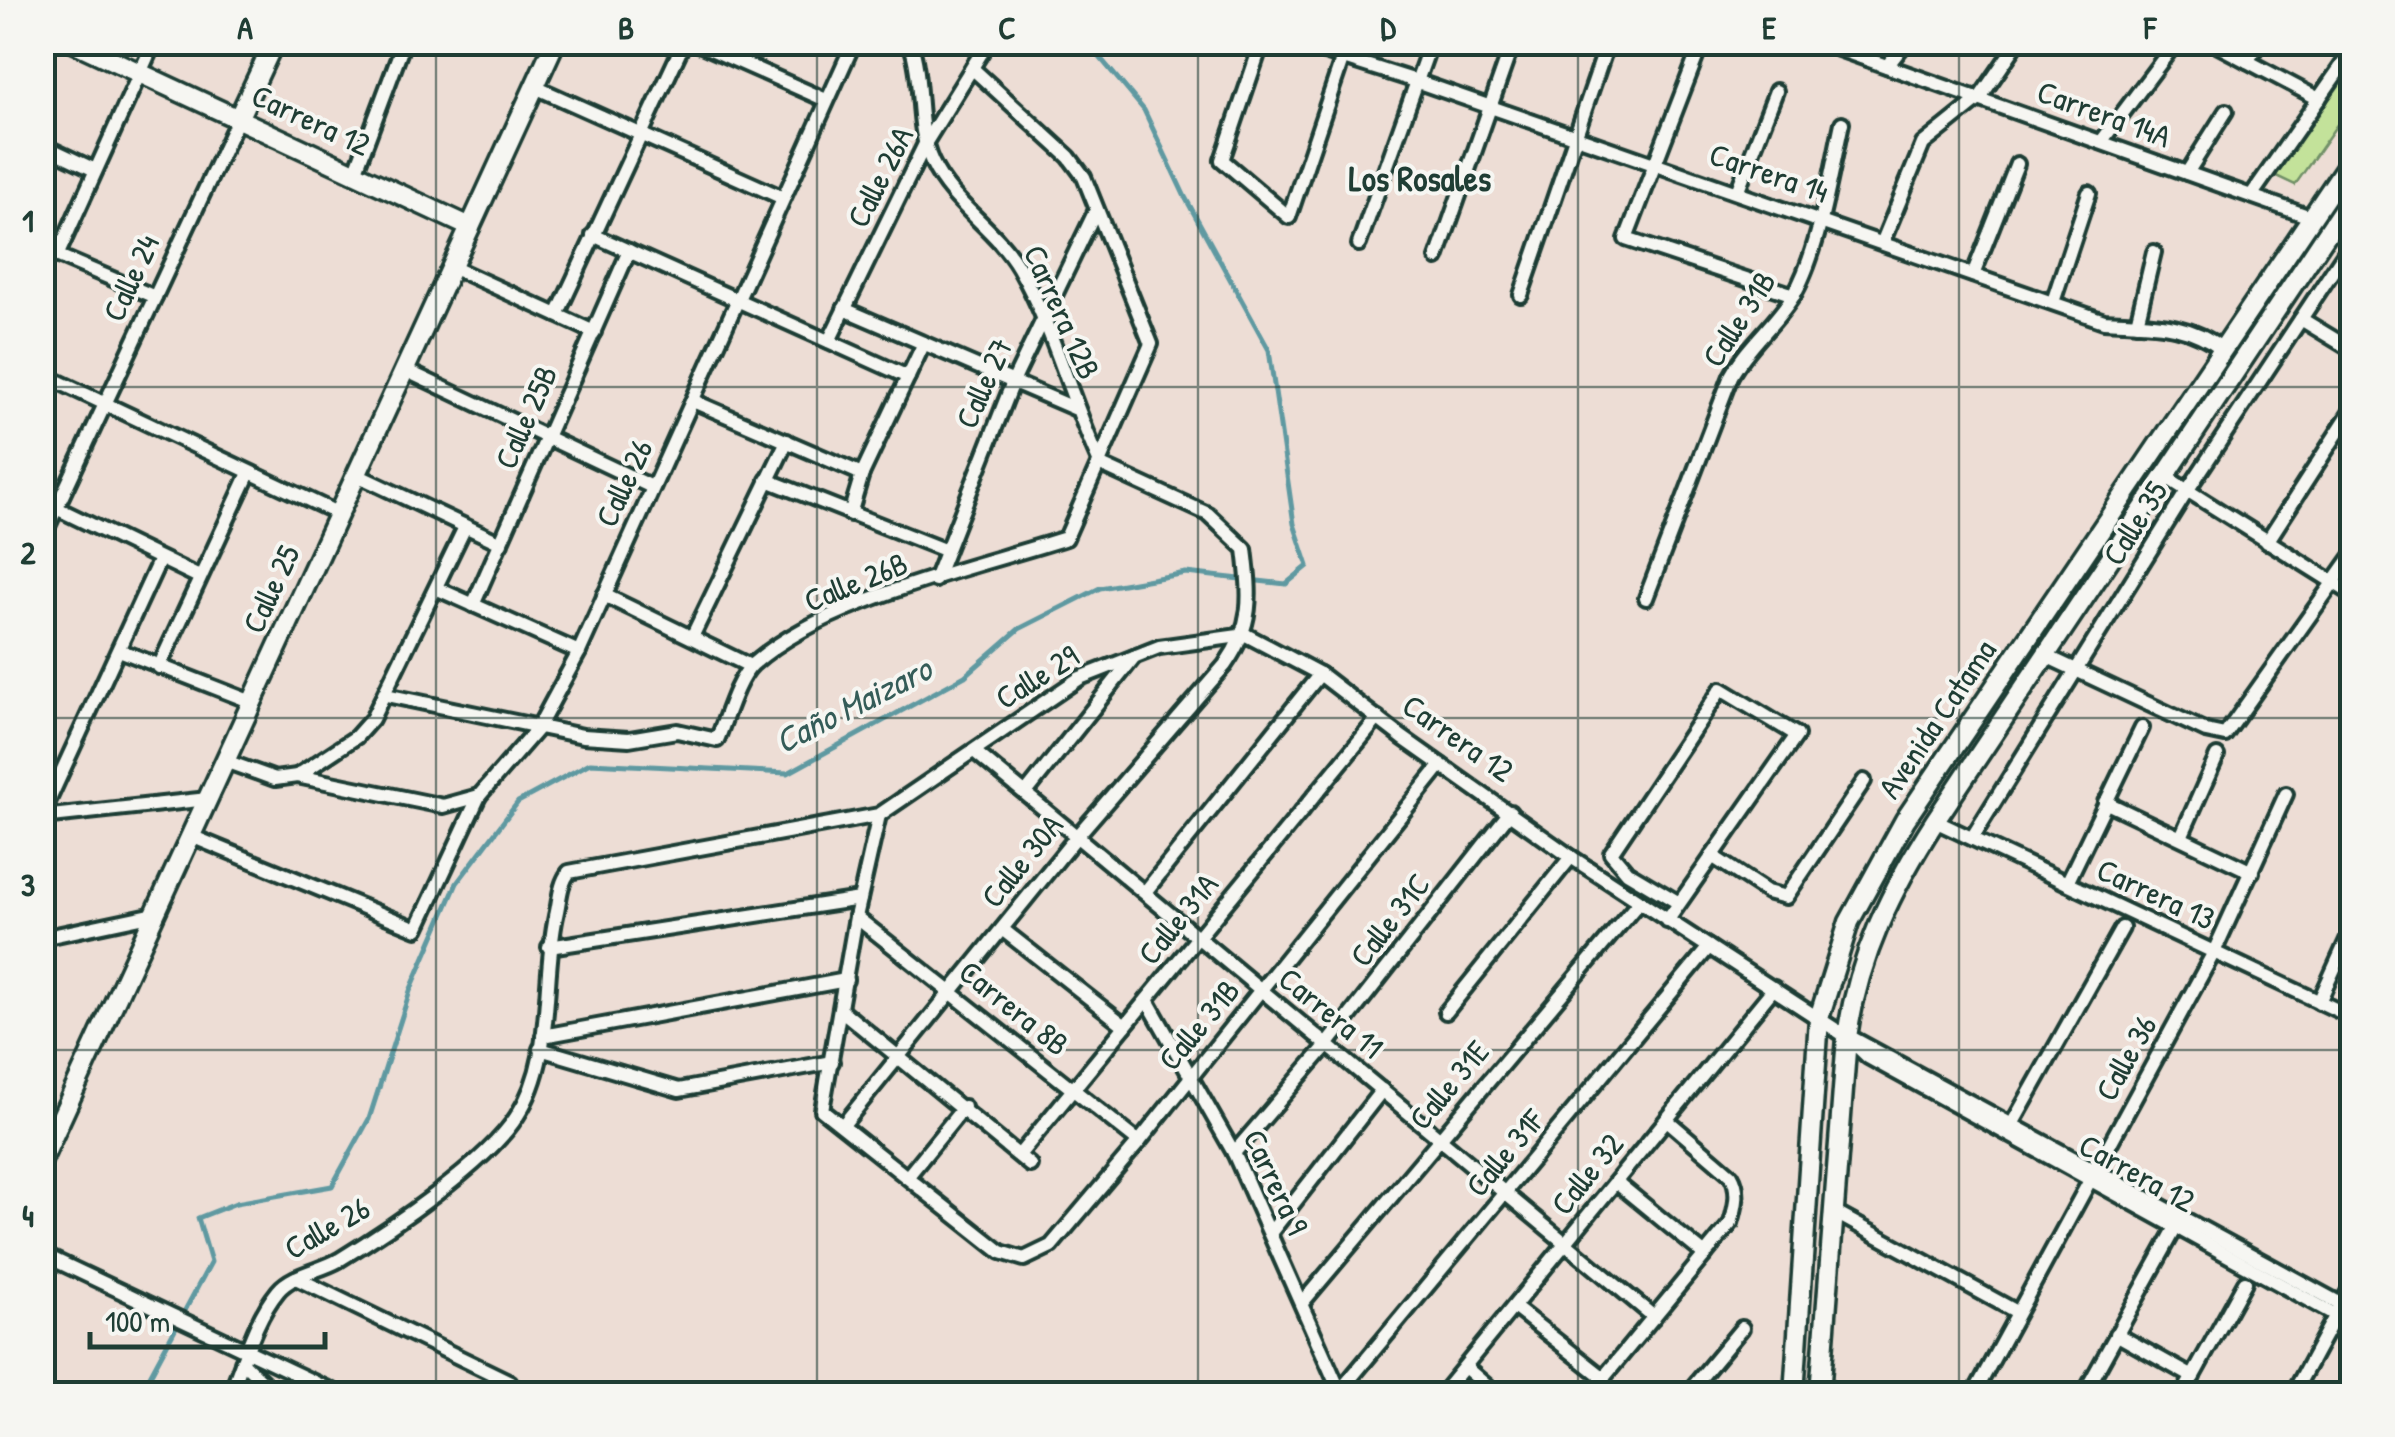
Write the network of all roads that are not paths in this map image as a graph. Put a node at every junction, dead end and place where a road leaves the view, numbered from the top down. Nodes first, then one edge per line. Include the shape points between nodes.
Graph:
1 (73, 42) edge
2 (154, 42) edge
3 (274, 42) edge
4 (404, 42) edge
5 (555, 42) edge
6 (684, 42) edge
7 (695, 42) edge
8 (854, 42) edge
9 (910, 42) edge
10 (988, 42) edge
11 (1262, 42) edge
12 (1294, 42) edge
13 (1431, 42) edge
14 (1513, 42) edge
15 (1608, 42) edge
16 (1702, 42) edge
17 (1819, 42) edge
18 (1906, 42) edge
19 (2018, 42) edge
20 (2176, 42) edge
21 (2211, 42) edge
22 (2260, 42) edge
23 (730, 49) edge
24 (1346, 49) edge
25 (2352, 51) edge
26 (2246, 61) junction
27 (1887, 66) junction
28 (974, 70) junction
29 (141, 74) junction
30 (1416, 80) junction
31 (534, 87) junction
32 (1776, 91) dead end
33 (1980, 99) junction
34 (2319, 99) junction
35 (826, 100) junction
36 (1490, 106) junction
37 (2226, 111) dead end
38 (238, 119) junction
39 (1842, 123) dead end
40 (638, 134) junction
41 (1574, 136) junction
42 (926, 142) junction
43 (2101, 142) junction
44 (44, 151) edge
45 (2352, 158) edge
46 (1652, 162) junction
47 (2017, 164) dead end
48 (96, 170) junction
49 (354, 173) junction
50 (2186, 173) junction
51 (1737, 192) junction
52 (2089, 193) dead end
53 (2251, 196) junction
54 (2352, 196) edge
55 (783, 198) junction
56 (1095, 212) junction
57 (2313, 218) junction
58 (1820, 220) junction
59 (470, 226) junction
60 (593, 236) junction
61 (1883, 241) junction
62 (2352, 242) edge
63 (1358, 244) dead end
64 (42, 249) edge
65 (629, 251) junction
66 (2154, 252) dead end
67 (57, 256) junction
68 (1437, 258) dead end
69 (452, 268) junction
70 (1973, 275) junction
71 (1521, 296) dead end
72 (1794, 296) junction
73 (155, 297) junction
74 (737, 301) junction
75 (2053, 302) junction
76 (844, 309) junction
77 (557, 315) junction
78 (2301, 318) junction
79 (1043, 320) junction
80 (2136, 323) junction
81 (594, 332) junction
82 (829, 341) junction
83 (924, 343) junction
84 (2224, 350) junction
85 (2352, 350) edge
86 (405, 370) junction
87 (42, 374) edge
88 (908, 376) junction
89 (1013, 382) junction
90 (693, 400) junction
91 (106, 404) junction
92 (1074, 408) junction
93 (2352, 410) edge
94 (547, 437) junction
95 (786, 441) junction
96 (1101, 465) junction
97 (249, 473) junction
98 (862, 474) junction
99 (357, 475) junction
100 (2166, 477) junction
101 (767, 480) junction
102 (652, 487) junction
103 (2187, 491) junction
104 (42, 501) edge
105 (57, 508) junction
106 (339, 514) junction
107 (850, 514) junction
108 (465, 527) junction
109 (42, 539) edge
110 (2267, 542) junction
111 (500, 543) junction
112 (944, 550) junction
113 (2352, 556) edge
114 (160, 559) junction
115 (199, 577) junction
116 (935, 580) junction
117 (2335, 583) junction
118 (438, 589) junction
119 (2352, 594) edge
120 (604, 596) junction
121 (1646, 598) dead end
122 (473, 606) junction
123 (693, 635) junction
124 (1246, 635) junction
125 (119, 650) junction
126 (578, 652) junction
127 (1136, 655) junction
128 (2046, 656) junction
129 (159, 666) junction
130 (750, 666) junction
131 (2076, 670) junction
132 (1320, 674) junction
133 (386, 695) junction
134 (252, 702) junction
135 (1378, 718) junction
136 (538, 728) junction
137 (2142, 728) dead end
138 (974, 751) junction
139 (2218, 756) dead end
140 (225, 762) junction
141 (1441, 766) junction
142 (297, 776) junction
143 (1864, 781) dead end
144 (1026, 793) junction
145 (2286, 794) dead end
146 (478, 796) junction
147 (208, 799) junction
148 (2105, 802) junction
149 (1510, 812) junction
150 (879, 815) junction
151 (42, 816) edge
152 (1935, 821) junction
153 (191, 836) junction
154 (1078, 836) junction
155 (2181, 837) junction
156 (1972, 838) junction
157 (1712, 856) junction
158 (1571, 857) junction
159 (2252, 872) junction
160 (2067, 883) junction
161 (1145, 892) junction
162 (860, 899) junction
163 (1639, 902) junction
164 (1679, 903) junction
165 (155, 914) junction
166 (856, 916) junction
167 (1667, 921) junction
168 (2122, 928) dead end
169 (1002, 929) junction
170 (2352, 930) edge
171 (1198, 937) junction
172 (42, 938) edge
173 (1708, 947) junction
174 (549, 948) junction
175 (2214, 952) junction
176 (846, 980) junction
177 (1774, 988) junction
178 (950, 992) junction
179 (1262, 994) junction
180 (1146, 1000) junction
181 (2319, 1002) junction
182 (842, 1010) junction
183 (1446, 1012) dead end
184 (1820, 1018) junction
185 (2352, 1018) edge
186 (1125, 1026) junction
187 (1847, 1037) junction
188 (542, 1042) junction
189 (1327, 1045) junction
190 (900, 1055) junction
191 (832, 1062) junction
192 (1192, 1076) junction
193 (1073, 1089) junction
194 (1382, 1090) junction
195 (964, 1107) junction
196 (1667, 1120) junction
197 (843, 1125) junction
198 (2010, 1130) junction
199 (1440, 1138) junction
200 (1139, 1142) junction
201 (1020, 1154) junction
202 (1234, 1154) junction
203 (42, 1160) edge
204 (1030, 1165) dead end
205 (908, 1176) junction
206 (2093, 1176) junction
207 (1616, 1182) junction
208 (1507, 1194) junction
209 (1834, 1212) junction
210 (2169, 1222) junction
211 (1271, 1232) junction
212 (1566, 1244) junction
213 (42, 1254) edge
214 (1705, 1255) junction
215 (296, 1278) junction
216 (2246, 1282) dead end
217 (2352, 1285) edge
218 (1302, 1302) junction
219 (1514, 1306) junction
220 (2344, 1311) edge
221 (2017, 1312) junction
222 (1654, 1317) junction
223 (2352, 1324) edge
224 (1742, 1328) dead end
225 (2116, 1334) junction
226 (242, 1364) junction
227 (1465, 1367) junction
228 (1604, 1378) junction
229 (2193, 1378) junction
230 (507, 1388) edge
231 (1340, 1393) edge
232 (230, 1394) edge
233 (244, 1394) edge
234 (269, 1394) edge
235 (339, 1394) edge
236 (1442, 1394) edge
237 (1496, 1394) edge
238 (1590, 1394) edge
239 (1687, 1394) edge
240 (1794, 1394) edge
241 (1822, 1394) edge
242 (1974, 1394) edge
243 (2084, 1394) edge
244 (2183, 1394) edge
245 (2293, 1394) edge

1 - 29 main road, Carrera 12
2 - 29 street
3 - 38 main road, Calle 24
4 - 49 street
5 - 31 main road, Calle 25
6 - 40 street
7 - 23 street
8 - 35 street, Calle 26
9 - 42 street
10 - 28 street, Calle 26A
11 - 24 street via 1222,160 1289,217
12 - 24 street, Carrera 14
13 - 30 street
14 - 36 street
15 - 41 street
16 - 46 street
17 - 27 street, Carrera 14A
18 - 27 street
19 - 33 street
20 - 43 street
21 - 26 street
22 - 26 street
23 - 35 street
24 - 30 street, Carrera 14
25 - 34 street
26 - 34 street
27 - 33 street, Carrera 14A
28 - 42 street, Calle 26A
28 - 56 street via 1078,167
29 - 38 main road, Carrera 12
29 - 48 street
30 - 36 street, Carrera 14
30 - 63 street
31 - 40 street
31 - 59 main road, Calle 25
32 - 51 street
33 - 43 street, Carrera 14A
33 - 61 street via 1923,144
34 - 53 street
35 - 55 street, Calle 26
36 - 41 street, Carrera 14
36 - 68 street
37 - 50 street
38 - 49 main road, Carrera 12
38 - 73 street, Calle 24
39 - 58 street, Calle 31B
40 - 55 street
40 - 60 street
41 - 46 street, Carrera 14
41 - 71 street
42 - 76 street, Calle 26A
42 - 79 street, Carrera 12B via 951,192 1010,254
43 - 50 street, Carrera 14A
44 - 48 street
45 - 57 main road, Avenida Catama
46 - 51 street, Carrera 14
46 - 72 street via 1626,239
47 - 70 street
48 - 67 street
49 - 59 main road, Carrera 12
50 - 53 street, Carrera 14A
51 - 58 street, Carrera 14
52 - 75 street
53 - 57 street, Carrera 14A
54 - 100 main road, Avenida Catama
55 - 74 street, Calle 26
56 - 79 street, Calle 27
56 - 96 street via 1151,344
57 - 84 main road, Avenida Catama
58 - 61 street, Carrera 14
58 - 72 street, Calle 31B
59 - 69 main road, Calle 25
60 - 65 street
60 - 77 street
61 - 70 street, Carrera 14
62 - 78 street, Calle 35
64 - 67 street
65 - 74 street
65 - 81 street, Calle 25B
66 - 80 street
67 - 73 street
69 - 77 street
69 - 86 main road, Calle 25
70 - 75 street, Carrera 14
72 - 121 street, Calle 31B via 1744,351 1731,376
73 - 91 street, Calle 24
74 - 82 street
74 - 90 street, Calle 26
75 - 80 street, Carrera 14 via 2104,321
76 - 82 street, Calle 26A
76 - 83 street
77 - 81 street
78 - 85 street
78 - 103 street, Calle 35
79 - 89 street, Calle 27
79 - 92 street, Carrera 12B
80 - 84 street, Carrera 14 via 2200,332
81 - 94 street, Calle 25B
82 - 88 street
83 - 88 street, Calle 26B
83 - 89 street
84 - 184 main road, Avenida Catama via 1889,844 1849,922
86 - 94 street
86 - 99 main road, Calle 25
87 - 91 street
88 - 98 street, Calle 26B
89 - 92 street
89 - 112 street, Calle 27
90 - 95 street
90 - 102 street, Calle 26
91 - 97 street
91 - 105 street, Calle 24
92 - 96 street, Carrera 12B
93 - 110 street
94 - 102 street
94 - 111 street, Calle 25B
95 - 98 street
95 - 101 street
96 - 116 street, Calle 26B via 1066,538
96 - 124 street via 1199,509 1246,549
97 - 106 street
97 - 115 street
98 - 107 street, Calle 26B
99 - 106 main road, Calle 25
99 - 108 street
100 - 103 street
100 - 128 main road, Avenida Catama
101 - 107 street
101 - 123 street
102 - 120 street, Calle 26
103 - 110 street
103 - 131 street, Calle 35
104 - 105 street
105 - 109 street, Calle 24
105 - 114 street
106 - 134 main road, Calle 25
107 - 112 street
108 - 111 street
108 - 118 street
110 - 117 street
111 - 122 street, Calle 25B
112 - 116 street, Calle 27
113 - 117 street
114 - 115 street
114 - 125 street
115 - 129 street
116 - 130 street, Calle 26B via 858,605
117 - 119 street
117 - 131 street via 2225,735
118 - 122 street
118 - 133 street
120 - 123 street
120 - 126 street, Calle 26
122 - 126 street
123 - 130 street
124 - 127 street, Calle 29
124 - 132 street, Carrera 12
124 - 154 street, Calle 30A
125 - 129 street
125 - 151 street
126 - 136 street, Calle 26
127 - 138 street, Calle 29 via 1060,690
127 - 144 street
128 - 131 street
128 - 152 main road, Avenida Catama
129 - 134 street
130 - 136 street via 717,740 677,731 629,739
131 - 156 street, Calle 35
132 - 135 street, Carrera 12
132 - 161 street
133 - 136 street
133 - 142 street via 356,736
134 - 140 main road, Calle 25
135 - 141 street, Carrera 12
135 - 171 street, Calle 31A
136 - 146 street, Calle 26
137 - 148 street
138 - 144 street, Carrera 11
138 - 150 street, Calle 29
139 - 155 street
140 - 142 street via 275,779
140 - 147 main road, Calle 25
141 - 149 street, Carrera 12
141 - 179 street, Calle 31B
142 - 146 street via 443,806
143 - 157 street via 1786,896 1767,892
144 - 154 street, Carrera 11
145 - 159 street, Calle 36
146 - 153 street, Calle 26 via 417,930
147 - 151 street
147 - 153 main road, Calle 25
148 - 155 street
148 - 160 street
149 - 158 street, Carrera 12
149 - 189 street, Calle 31C
150 - 162 street
150 - 174 street, Calle 26 via 579,867 563,880
152 - 156 street, Carrera 13
152 - 187 main road, Avenida Catama via 1871,940
153 - 165 main road, Calle 25
154 - 161 street, Carrera 11
154 - 169 street, Calle 30A
155 - 159 street
156 - 160 street, Carrera 13
157 - 164 street
157 - 164 street via 1796,735 1721,689 1611,853 1627,872
158 - 163 street, Carrera 12
158 - 183 street
159 - 175 street, Calle 36
160 - 175 street, Carrera 13
161 - 171 street, Carrera 11
162 - 166 street
162 - 174 street
163 - 167 street, Carrera 12
163 - 199 street, Calle 31E
164 - 167 street
165 - 172 street
165 - 203 main road, Calle 25
166 - 176 street
166 - 178 street, Carrera 8B
167 - 173 street, Carrera 12
168 - 198 street
169 - 178 street, Calle 30A
169 - 186 street
170 - 181 street
171 - 179 street, Carrera 11
171 - 180 street, Calle 31A
173 - 177 street, Carrera 12
173 - 208 street, Calle 31F
174 - 188 street, Calle 26
175 - 181 street, Carrera 13
175 - 206 street, Calle 36
176 - 182 street
176 - 188 street
177 - 184 street, Carrera 12
177 - 196 street, Calle 32
178 - 190 street, Calle 30A
178 - 193 street, Carrera 8B
179 - 189 street, Carrera 11
179 - 192 street, Calle 31B
180 - 186 street, Calle 31A
180 - 192 street, Carrera 9
181 - 185 street, Carrera 13
182 - 190 street
182 - 191 street
184 - 187 street, Carrera 12
184 - 240 main road, Avenida Catama
186 - 193 street, Calle 31A
187 - 198 street, Carrera 12 via 1868,1057
187 - 209 main road, Avenida Catama
188 - 191 street via 679,1090
188 - 215 street, Calle 26 via 526,1100 493,1144 353,1250
189 - 194 street, Carrera 11
189 - 202 street, Calle 31C
190 - 195 street
190 - 197 street, Calle 30A
191 - 197 street via 822,1110
192 - 200 street, Calle 31B
192 - 202 street, Carrera 9
193 - 200 street, Carrera 8B
193 - 201 street, Calle 31A
194 - 199 street, Carrera 11
194 - 211 street
195 - 201 street
195 - 205 street
196 - 207 street, Calle 32
196 - 214 street via 1734,1180 1731,1222
197 - 205 street
198 - 206 street, Carrera 12
199 - 208 street, Carrera 11
199 - 218 street, Calle 31E
200 - 205 street, Calle 31B via 1051,1246 1024,1259 1001,1252
201 - 204 street
202 - 211 street, Carrera 9
206 - 210 street, Carrera 12
206 - 221 street, Calle 36
207 - 212 street, Calle 32
207 - 214 street
208 - 212 street, Carrera 11
208 - 231 street, Calle 31F
209 - 221 street
209 - 241 main road, Avenida Catama
210 - 220 street, Carrera 12
210 - 225 street
211 - 218 street, Carrera 9
212 - 219 street, Calle 32
212 - 222 street, Carrera 11
213 - 226 street via 201,1331
214 - 222 street
215 - 226 street, Calle 26 via 276,1292
215 - 230 street
216 - 229 street
217 - 220 street
218 - 231 street, Carrera 9
219 - 227 street, Calle 32
219 - 228 street
220 - 223 street, Carrera 12
220 - 245 street
221 - 242 street, Calle 36
222 - 228 street
224 - 239 street
225 - 229 street
225 - 243 street
226 - 232 street, Calle 26
226 - 233 street
226 - 234 street
226 - 235 street
227 - 236 street, Calle 32
227 - 237 street
228 - 238 street
229 - 244 street

